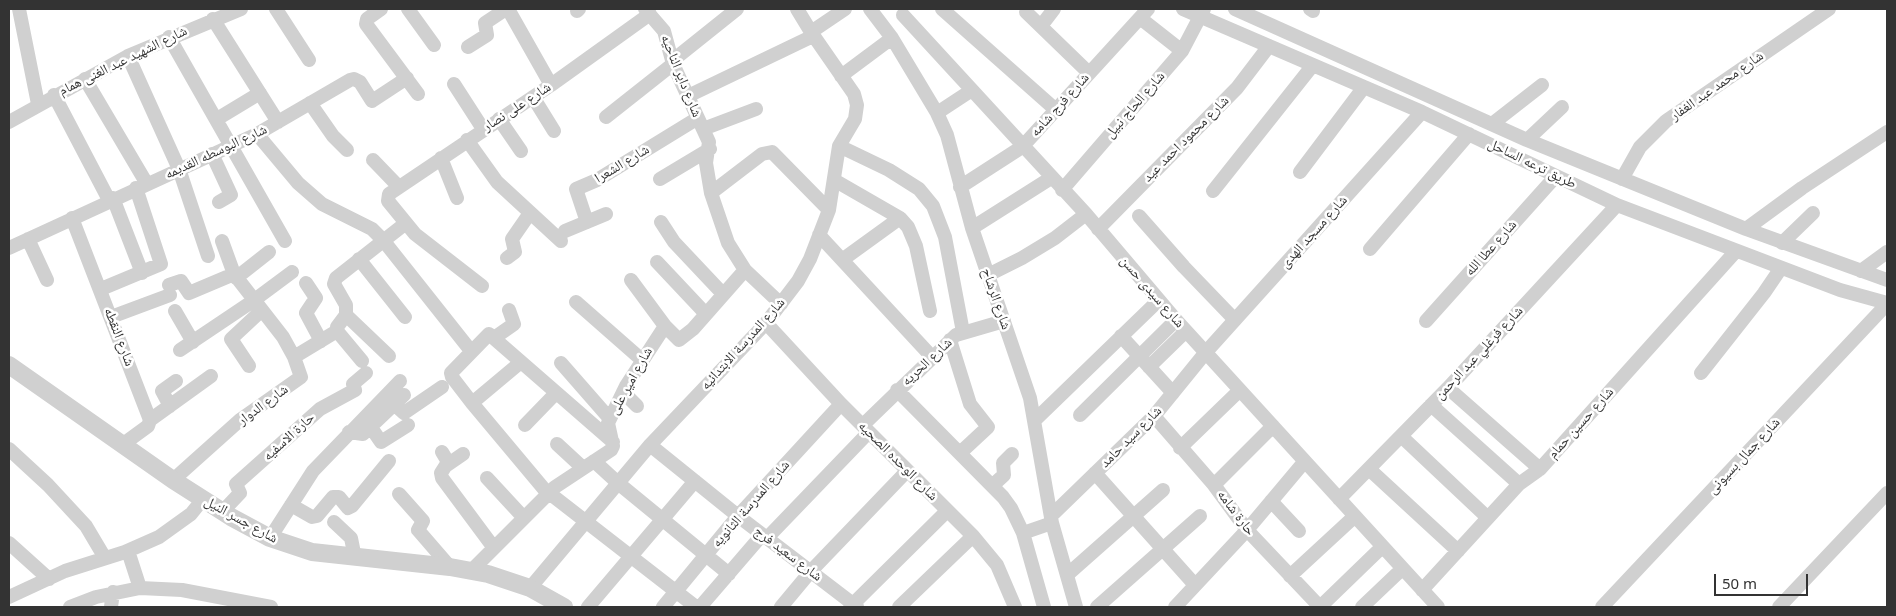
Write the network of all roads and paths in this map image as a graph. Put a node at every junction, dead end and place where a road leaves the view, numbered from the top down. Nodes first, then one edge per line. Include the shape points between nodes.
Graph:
1 (240, 9) edge
2 (276, 9) edge
3 (381, 9) edge
4 (408, 9) edge
5 (507, 9) edge
6 (737, 9) edge
7 (797, 9) edge
8 (845, 9) edge
9 (870, 9) edge
10 (942, 9) edge
11 (1054, 9) edge
12 (1183, 9) edge
13 (1228, 9) edge
14 (1235, 9) edge
15 (1828, 9) edge
16 (647, 11) edge
17 (906, 12) edge
18 (1026, 12) dead end
19 (1203, 12) edge
20 (1144, 13) edge
21 (213, 19) junction
22 (16, 20) edge
23 (1221, 24) junction
24 (1041, 26) junction
25 (812, 34) junction
26 (889, 34) junction
27 (169, 37) junction
28 (434, 45) dead end
29 (1270, 46) junction
30 (468, 47) dead end
31 (1182, 51) junction
32 (128, 56) junction
33 (309, 60) dead end
34 (673, 63) junction
35 (1313, 65) junction
36 (1088, 73) junction
37 (841, 76) junction
38 (407, 78) junction
39 (85, 79) junction
40 (454, 84) dead end
41 (1542, 85) dead end
42 (551, 86) junction
43 (1364, 87) junction
44 (972, 90) junction
45 (260, 93) junction
46 (418, 94) dead end
47 (54, 95) junction
48 (688, 96) junction
49 (533, 97) junction
50 (38, 104) junction
51 (310, 104) junction
52 (1562, 107) dead end
53 (756, 108) dead end
54 (1056, 110) junction
55 (937, 112) junction
56 (1422, 112) junction
57 (606, 117) dead end
58 (216, 119) junction
59 (499, 120) junction
60 (9, 122) edge
61 (278, 122) junction
62 (701, 123) junction
63 (1492, 124) junction
64 (484, 129) junction
65 (554, 131) dead end
66 (1887, 132) edge
67 (257, 134) junction
68 (1469, 134) junction
69 (467, 140) junction
70 (1527, 140) junction
71 (232, 145) junction
72 (839, 146) junction
73 (1022, 147) junction
74 (710, 149) junction
75 (347, 150) dead end
76 (521, 151) dead end
77 (212, 154) junction
78 (440, 158) junction
79 (373, 160) dead end
80 (178, 169) junction
81 (1300, 172) dead end
82 (1556, 176) junction
83 (1051, 178) junction
84 (1622, 179) junction
85 (660, 180) dead end
86 (834, 180) junction
87 (142, 186) junction
88 (399, 187) junction
89 (960, 187) junction
90 (1062, 190) junction
91 (1212, 191) dead end
92 (711, 194) junction
93 (457, 198) dead end
94 (111, 199) junction
95 (219, 202) dead end
96 (1617, 205) junction
97 (829, 210) junction
98 (530, 213) junction
99 (1813, 213) dead end
100 (606, 214) dead end
101 (1086, 214) junction
102 (1139, 216) dead end
103 (72, 218) junction
104 (900, 218) junction
105 (406, 222) junction
106 (587, 222) junction
107 (661, 222) dead end
108 (972, 228) junction
109 (1098, 228) junction
110 (1746, 229) junction
111 (819, 235) junction
112 (28, 239) junction
113 (383, 240) junction
114 (222, 241) dead end
115 (285, 241) dead end
116 (1782, 243) junction
117 (9, 248) edge
118 (1370, 249) dead end
119 (1736, 251) junction
120 (269, 252) dead end
121 (1887, 252) edge
122 (208, 256) dead end
123 (507, 258) dead end
124 (360, 259) junction
125 (842, 260) junction
126 (657, 262) dead end
127 (1781, 268) junction
128 (745, 270) junction
129 (1861, 271) junction
130 (292, 272) dead end
131 (142, 273) junction
132 (988, 275) junction
133 (235, 276) junction
134 (47, 280) dead end
135 (631, 280) dead end
136 (1887, 280) edge
137 (306, 283) dead end
138 (482, 286) dead end
139 (101, 290) junction
140 (722, 294) junction
141 (1159, 300) junction
142 (576, 302) dead end
143 (781, 304) junction
144 (1887, 304) edge
145 (257, 306) junction
146 (509, 310) dead end
147 (930, 310) dead end
148 (175, 311) dead end
149 (705, 314) junction
150 (346, 315) junction
151 (111, 317) junction
152 (405, 317) dead end
153 (1176, 320) junction
154 (1235, 320) junction
155 (1004, 321) junction
156 (1426, 321) dead end
157 (766, 323) junction
158 (665, 326) junction
159 (337, 331) junction
160 (1186, 331) junction
161 (963, 332) junction
162 (491, 336) junction
163 (1121, 336) junction
164 (321, 340) junction
165 (950, 340) junction
166 (193, 342) junction
167 (180, 350) dead end
168 (471, 351) junction
169 (1206, 352) junction
170 (389, 356) dead end
171 (1139, 356) junction
172 (294, 357) junction
173 (932, 357) junction
174 (642, 360) junction
175 (521, 362) junction
176 (561, 363) dead end
177 (9, 365) edge
178 (249, 366) dead end
179 (1149, 367) junction
180 (1700, 373) dead end
181 (211, 376) dead end
182 (176, 381) dead end
183 (400, 381) dead end
184 (442, 387) dead end
185 (1448, 388) junction
186 (897, 390) junction
187 (1240, 390) junction
188 (623, 392) junction
189 (556, 393) junction
190 (1173, 393) junction
191 (472, 403) junction
192 (841, 404) junction
193 (1431, 405) junction
194 (170, 406) junction
195 (637, 406) dead end
196 (1080, 415) dead end
197 (1154, 416) junction
198 (150, 420) junction
199 (610, 420) junction
200 (1034, 421) junction
201 (525, 424) dead end
202 (370, 426) junction
203 (408, 426) dead end
204 (1273, 426) junction
205 (866, 429) junction
206 (349, 432) junction
207 (1401, 436) junction
208 (613, 442) junction
209 (557, 444) dead end
210 (122, 445) junction
211 (650, 445) junction
212 (9, 448) edge
213 (1180, 448) junction
214 (442, 452) dead end
215 (960, 453) junction
216 (463, 454) dead end
217 (1012, 454) dead end
218 (389, 461) dead end
219 (1305, 461) junction
220 (589, 464) junction
221 (447, 465) junction
222 (1369, 468) junction
223 (1540, 469) junction
224 (907, 471) junction
225 (1095, 473) junction
226 (487, 478) dead end
227 (173, 480) junction
228 (695, 481) junction
229 (618, 483) junction
230 (1519, 484) junction
231 (1214, 485) junction
232 (992, 486) junction
233 (1163, 490) dead end
234 (549, 493) junction
235 (1887, 493) edge
236 (399, 494) dead end
237 (203, 499) junction
238 (1339, 499) junction
239 (1271, 501) junction
240 (291, 505) junction
241 (223, 511) junction
242 (947, 511) junction
243 (738, 516) junction
244 (1200, 516) dead end
245 (1354, 516) junction
246 (1134, 517) junction
247 (524, 518) junction
248 (1488, 518) junction
249 (663, 519) junction
250 (1052, 520) junction
251 (586, 521) junction
252 (334, 522) dead end
253 (1246, 530) junction
254 (1299, 531) dead end
255 (1023, 533) junction
256 (764, 536) junction
257 (973, 536) junction
258 (270, 538) junction
259 (1382, 547) junction
260 (494, 548) junction
261 (11, 549) edge
262 (1163, 549) junction
263 (128, 551) junction
264 (1458, 551) junction
265 (630, 556) junction
266 (706, 556) junction
267 (105, 558) junction
268 (355, 558) junction
269 (450, 567) junction
270 (1402, 568) junction
271 (471, 571) junction
272 (811, 571) junction
273 (729, 574) junction
274 (1066, 575) junction
275 (1290, 576) junction
276 (49, 579) junction
277 (1195, 585) junction
278 (140, 588) junction
279 (530, 588) junction
280 (1422, 590) junction
281 (114, 592) junction
282 (676, 592) junction
283 (9, 597) edge
284 (229, 603) edge
285 (558, 606) edge
286 (853, 606) edge
287 (70, 607) edge
288 (111, 607) edge
289 (271, 607) edge
290 (588, 607) edge
291 (663, 607) edge
292 (696, 607) edge
293 (700, 607) edge
294 (781, 607) edge
295 (899, 607) edge
296 (1015, 607) edge
297 (1044, 607) edge
298 (1076, 607) edge
299 (1098, 607) edge
300 (1175, 607) edge
301 (1320, 607) edge
302 (1362, 607) edge
303 (1438, 607) edge
304 (1602, 607) edge
305 (1779, 607) edge

1 - 21 street, شارع الشهيد عبد الغنى همام
2 - 33 street
3 - 38 street via 367,18 366,24
4 - 28 street
5 - 30 street via 485,23 487,35
5 - 42 street
6 - 34 street
7 - 25 street, شارع المدرسة الابتدائيه
8 - 25 street
9 - 26 street, شارع الرشاح
10 - 54 street
11 - 24 street
12 - 19 street, طريق ترعه الساحل
13 - 23 street
14 - 63 street, طريق ترعه الساحل
15 - 84 street, شارع محمد عبد الغفار via 1666,120 1640,147
16 - 34 street, شارع داير الناحيه via 664,32
16 - 42 street, شارع على نصار
17 - 26 street
17 - 44 street, شارع سيدى حسن
18 - 24 street
19 - 23 street, طريق ترعه الساحل
19 - 31 street, شارع الحاج نبيل
20 - 31 street
20 - 36 street, شارع فرج شامه
21 - 27 street, شارع الشهيد عبد الغنى همام
21 - 45 street
22 - 50 street
23 - 29 street, طريق ترعه الساحل
24 - 36 street
25 - 37 street, شارع المدرسة الابتدائيه
25 - 48 street
26 - 37 street
26 - 55 street, شارع الرشاح
27 - 32 street, شارع الشهيد عبد الغنى همام
27 - 58 street
29 - 35 street, طريق ترعه الساحل
29 - 109 street, شارع محمود احمد عيد via 1237,88
31 - 90 street, شارع الحاج نبيل
32 - 39 street, شارع الشهيد عبد الغنى همام
32 - 80 street
34 - 48 street, شارع داير الناحيه
34 - 57 street
35 - 43 street, طريق ترعه الساحل
35 - 91 street
36 - 54 street, شارع فرج شامه
37 - 72 street, شارع المدرسة الابتدائيه via 854,94 857,111
38 - 46 street
38 - 51 street, شارع البوسطه القديمه via 372,101 360,82 354,79
39 - 47 street, شارع الشهيد عبد الغنى همام
39 - 87 street
40 - 64 street
41 - 63 street
42 - 49 street, شارع على نصار
43 - 56 street, طريق ترعه الساحل
43 - 81 street
44 - 55 street
44 - 73 street, شارع سيدى حسن
45 - 58 street
45 - 61 street
47 - 50 street, شارع الشهيد عبد الغنى همام
47 - 94 street
48 - 62 street, شارع داير الناحيه
49 - 59 street, شارع على نصار
49 - 65 street
50 - 60 street, شارع الشهيد عبد الغنى همام
51 - 61 street, شارع البوسطه القديمه
51 - 75 street
52 - 70 street
53 - 62 street
54 - 73 street, شارع فرج شامه
55 - 89 street, شارع الرشاح via 950,145
56 - 68 street, طريق ترعه الساحل
56 - 154 street, شارع مسجد الهدى
58 - 71 street
59 - 64 street, شارع على نصار
59 - 76 street
61 - 67 street, شارع البوسطه القديمه
62 - 74 street, شارع داير الناحيه
62 - 106 street, شارع الشعرا via 576,189
63 - 70 street, طريق ترعه الساحل
64 - 69 street, شارع على نصار
66 - 110 street
67 - 71 street, شارع البوسطه القديمه
67 - 113 street via 298,184 322,204 372,229
68 - 82 street, طريق ترعه الساحل
68 - 118 street
69 - 78 street, شارع على نصار
69 - 98 street via 497,182
70 - 84 street, طريق ترعه الساحل
71 - 77 street, شارع البوسطه القديمه
71 - 115 street
72 - 86 street, شارع المدرسة الابتدائيه
72 - 161 street via 889,170 919,189 933,206 945,237
73 - 83 street, شارع سيدى حسن
73 - 89 street, شارع فرج شامه
74 - 85 street
74 - 92 street, شارع داير الناحيه via 706,163
77 - 80 street, شارع البوسطه القديمه
77 - 95 street via 231,195
78 - 88 street, شارع على نصار
78 - 93 street
79 - 88 street
80 - 87 street, شارع البوسطه القديمه
80 - 122 street
82 - 96 street, طريق ترعه الساحل
82 - 156 street, شارع عطا الله
83 - 90 street, شارع سيدى حسن
83 - 108 street
84 - 110 street, طريق ترعه الساحل
86 - 97 street, شارع المدرسة الابتدائيه
86 - 104 street
87 - 94 street, شارع البوسطه القديمه
87 - 131 street via 162,264
88 - 105 street, شارع على نصار via 389,194 388,201
89 - 108 street, شارع الرشاح
90 - 101 street, شارع سيدى حسن
92 - 97 street via 762,154 772,152
92 - 128 street, شارع داير الناحيه via 728,243
94 - 103 street, شارع البوسطه القديمه
94 - 131 street
96 - 119 street, طريق ترعه الساحل
96 - 185 street, شارع فرغلي عبد الرحمن
97 - 111 street, شارع المدرسة الابتدائيه
98 - 106 street via 563,236
98 - 123 street via 512,239 514,252
99 - 116 street
100 - 106 street
101 - 109 street, شارع سيدى حسن
101 - 132 street via 1039,248
102 - 154 street
103 - 112 street, شارع البوسطه القديمه
103 - 139 street, شارع النقطه
104 - 125 street
104 - 147 street via 916,246
105 - 113 street
105 - 138 street via 415,234
107 - 140 street via 674,242
108 - 132 street, شارع الرشاح
109 - 141 street, شارع سيدى حسن
110 - 116 street, طريق ترعه الساحل
111 - 125 street
111 - 143 street, شارع المدرسة الابتدائيه via 798,281
112 - 117 street, شارع البوسطه القديمه
112 - 134 street
113 - 124 street
113 - 168 street
114 - 133 street, شارع الدوار
116 - 129 street, طريق ترعه الساحل
119 - 127 street, طريق ترعه الساحل
119 - 223 street, شارع حسين حمام
120 - 133 street
121 - 129 street
124 - 150 street via 335,282 346,305
124 - 152 street
125 - 173 street
126 - 149 street
127 - 144 street, طريق ترعه الساحل
127 - 180 street
128 - 140 street
128 - 143 street, شارع داير الناحيه
129 - 136 street, طريق ترعه الساحل
130 - 145 street
131 - 139 street
132 - 155 street, شارع الرشاح
133 - 145 street, شارع الدوار
133 - 151 street via 189,293 181,281 169,290
135 - 158 street
137 - 164 street via 316,298 306,313
139 - 151 street, شارع النقطه
140 - 149 street
141 - 153 street, شارع سيدى حسن
141 - 163 street
142 - 174 street
143 - 157 street, شارع المدرسة الابتدائيه
144 - 304 street, شارع جمال بسيونى
145 - 166 street
145 - 172 street, شارع الدوار via 283,337
145 - 178 street via 231,340
146 - 162 street via 514,324
148 - 166 street
149 - 158 street via 693,330 679,340
150 - 159 street
150 - 170 street
151 - 198 street, شارع النقطه
153 - 160 street, شارع سيدى حسن
153 - 171 street
154 - 169 street, شارع مسجد الهدى
155 - 161 street, شارع الحريه
155 - 200 street, شارع الرشاح via 1030,398
157 - 192 street, شارع الوحده الصحيه
157 - 211 street, شارع المدرسة الابتدائيه
158 - 174 street, شارع امير على
159 - 164 street
159 - 241 street, حارة الاسفيه via 364,367 353,384 355,390 320,409 236,484 240,493
160 - 169 street, شارع سيدى حسن
160 - 179 street
161 - 165 street, شارع الحريه
162 - 168 street
162 - 175 street
163 - 171 street
163 - 200 street
164 - 172 street
165 - 173 street, شارع الحريه
165 - 215 street via 970,404 988,427
166 - 167 street
168 - 191 street via 451,372
169 - 187 street, شارع سيدى حسن
169 - 190 street, شارع سيد حامد
171 - 179 street
171 - 196 street
172 - 227 street, شارع الدوار via 301,374 299,380 240,420
173 - 186 street, شارع الحريه
174 - 188 street, شارع امير على
175 - 189 street
175 - 191 street
176 - 199 street
177 - 210 street, شارع جسر النيل
179 - 190 street
181 - 194 street
182 - 194 street via 162,391
183 - 206 street
184 - 202 street via 404,413 399,399
185 - 193 street, شارع فرغلي عبد الرحمن
185 - 223 street
186 - 205 street, شارع الحريه
186 - 215 street
187 - 204 street, شارع سيدى حسن
187 - 213 street
188 - 195 street
188 - 199 street, شارع امير على
189 - 201 street
189 - 208 street
190 - 197 street, شارع سيد حامد
191 - 234 street
192 - 205 street, شارع الوحده الصحيه
192 - 243 street, شارع المدرسة الثانويه
193 - 207 street, شارع فرغلي عبد الرحمن
193 - 230 street
194 - 198 street
197 - 213 street, حارة شامه
197 - 225 street, شارع سيد حامد
198 - 210 street via 148,426
199 - 208 street, شارع امير على via 607,424
200 - 250 street, شارع الرشاح
202 - 203 street via 380,442
202 - 206 street via 363,434
204 - 219 street, شارع سيدى حسن
204 - 231 street
205 - 224 street, شارع الوحده الصحيه
205 - 256 street, شارع الحريه
206 - 240 street via 313,471
207 - 222 street, شارع فرغلي عبد الرحمن
207 - 248 street
208 - 220 street via 611,450
209 - 220 street
210 - 227 street, شارع جسر النيل
211 - 228 street, شارع سعيد فرج
211 - 229 street, شارع المدرسة الابتدائيه
212 - 267 street via 86,526
213 - 231 street, حارة شامه
214 - 221 street
215 - 232 street
216 - 221 street
217 - 232 street via 1003,463 1004,475
218 - 240 street via 348,508 339,497 333,497 317,516 312,517
219 - 238 street, شارع سيدى حسن
219 - 239 street
220 - 229 street
220 - 234 street
221 - 260 street via 441,473 442,478
222 - 238 street, شارع فرغلي عبد الرحمن
222 - 264 street
223 - 230 street, شارع حسين حمام
224 - 242 street, شارع الوحده الصحيه
224 - 272 street
225 - 246 street
225 - 250 street, شارع سيد حامد
226 - 247 street
227 - 237 street, شارع جسر النيل
228 - 243 street, شارع سعيد فرج
228 - 249 street
229 - 249 street
229 - 251 street, شارع المدرسة الابتدائيه
230 - 248 street, شارع حسين حمام
231 - 253 street, حارة شامه
232 - 255 street via 1011,508
233 - 246 street
234 - 247 street
234 - 251 street
235 - 305 street
236 - 269 street via 423,521 418,530
237 - 241 street, شارع جسر النيل
237 - 263 street via 175,528
238 - 245 street, شارع سيدى حسن
239 - 253 street
239 - 254 street
240 - 258 street
241 - 258 street, شارع جسر النيل
242 - 257 street, شارع الوحده الصحيه
242 - 286 street
243 - 256 street, شارع سعيد فرج
243 - 266 street, شارع المدرسة الثانويه
244 - 262 street
245 - 259 street, شارع سيدى حسن
245 - 275 street
246 - 262 street
246 - 274 street
247 - 260 street
248 - 264 street, شارع حسين حمام
249 - 265 street
249 - 266 street
250 - 255 street, شارع سيد حامد
250 - 274 street, شارع الرشاح
251 - 265 street
251 - 279 street, شارع المدرسة الابتدائيه
252 - 268 street via 351,538
253 - 275 street, حارة شامه
253 - 277 street
255 - 297 street
256 - 272 street, شارع سعيد فرج
256 - 273 street, شارع الحريه
257 - 295 street
257 - 296 street, شارع الوحده الصحيه via 997,565
258 - 268 street, شارع جسر النيل via 312,552
259 - 270 street, شارع سيدى حسن
259 - 301 street
260 - 271 street
261 - 276 street
262 - 277 street
262 - 299 street
263 - 267 street
263 - 278 street
264 - 280 street, شارع حسين حمام
265 - 282 street
265 - 290 street
266 - 273 street
266 - 282 street, شارع المدرسة الثانويه
267 - 276 street
268 - 269 street, شارع جسر النيل
269 - 271 street, شارع جسر النيل
270 - 280 street, شارع سيدى حسن
270 - 302 street
271 - 279 street, شارع جسر النيل
272 - 286 street, شارع سعيد فرج
272 - 294 street
273 - 293 street, شارع الحريه
274 - 298 street, شارع الرشاح
275 - 301 street, حارة شامه
276 - 283 street
277 - 300 street
278 - 281 street
278 - 284 street via 182,590
279 - 285 street, شارع جسر النيل
280 - 303 street, شارع سيدى حسن
281 - 287 street
281 - 288 street
282 - 291 street, شارع المدرسة الثانويه
282 - 292 street
284 - 289 street

